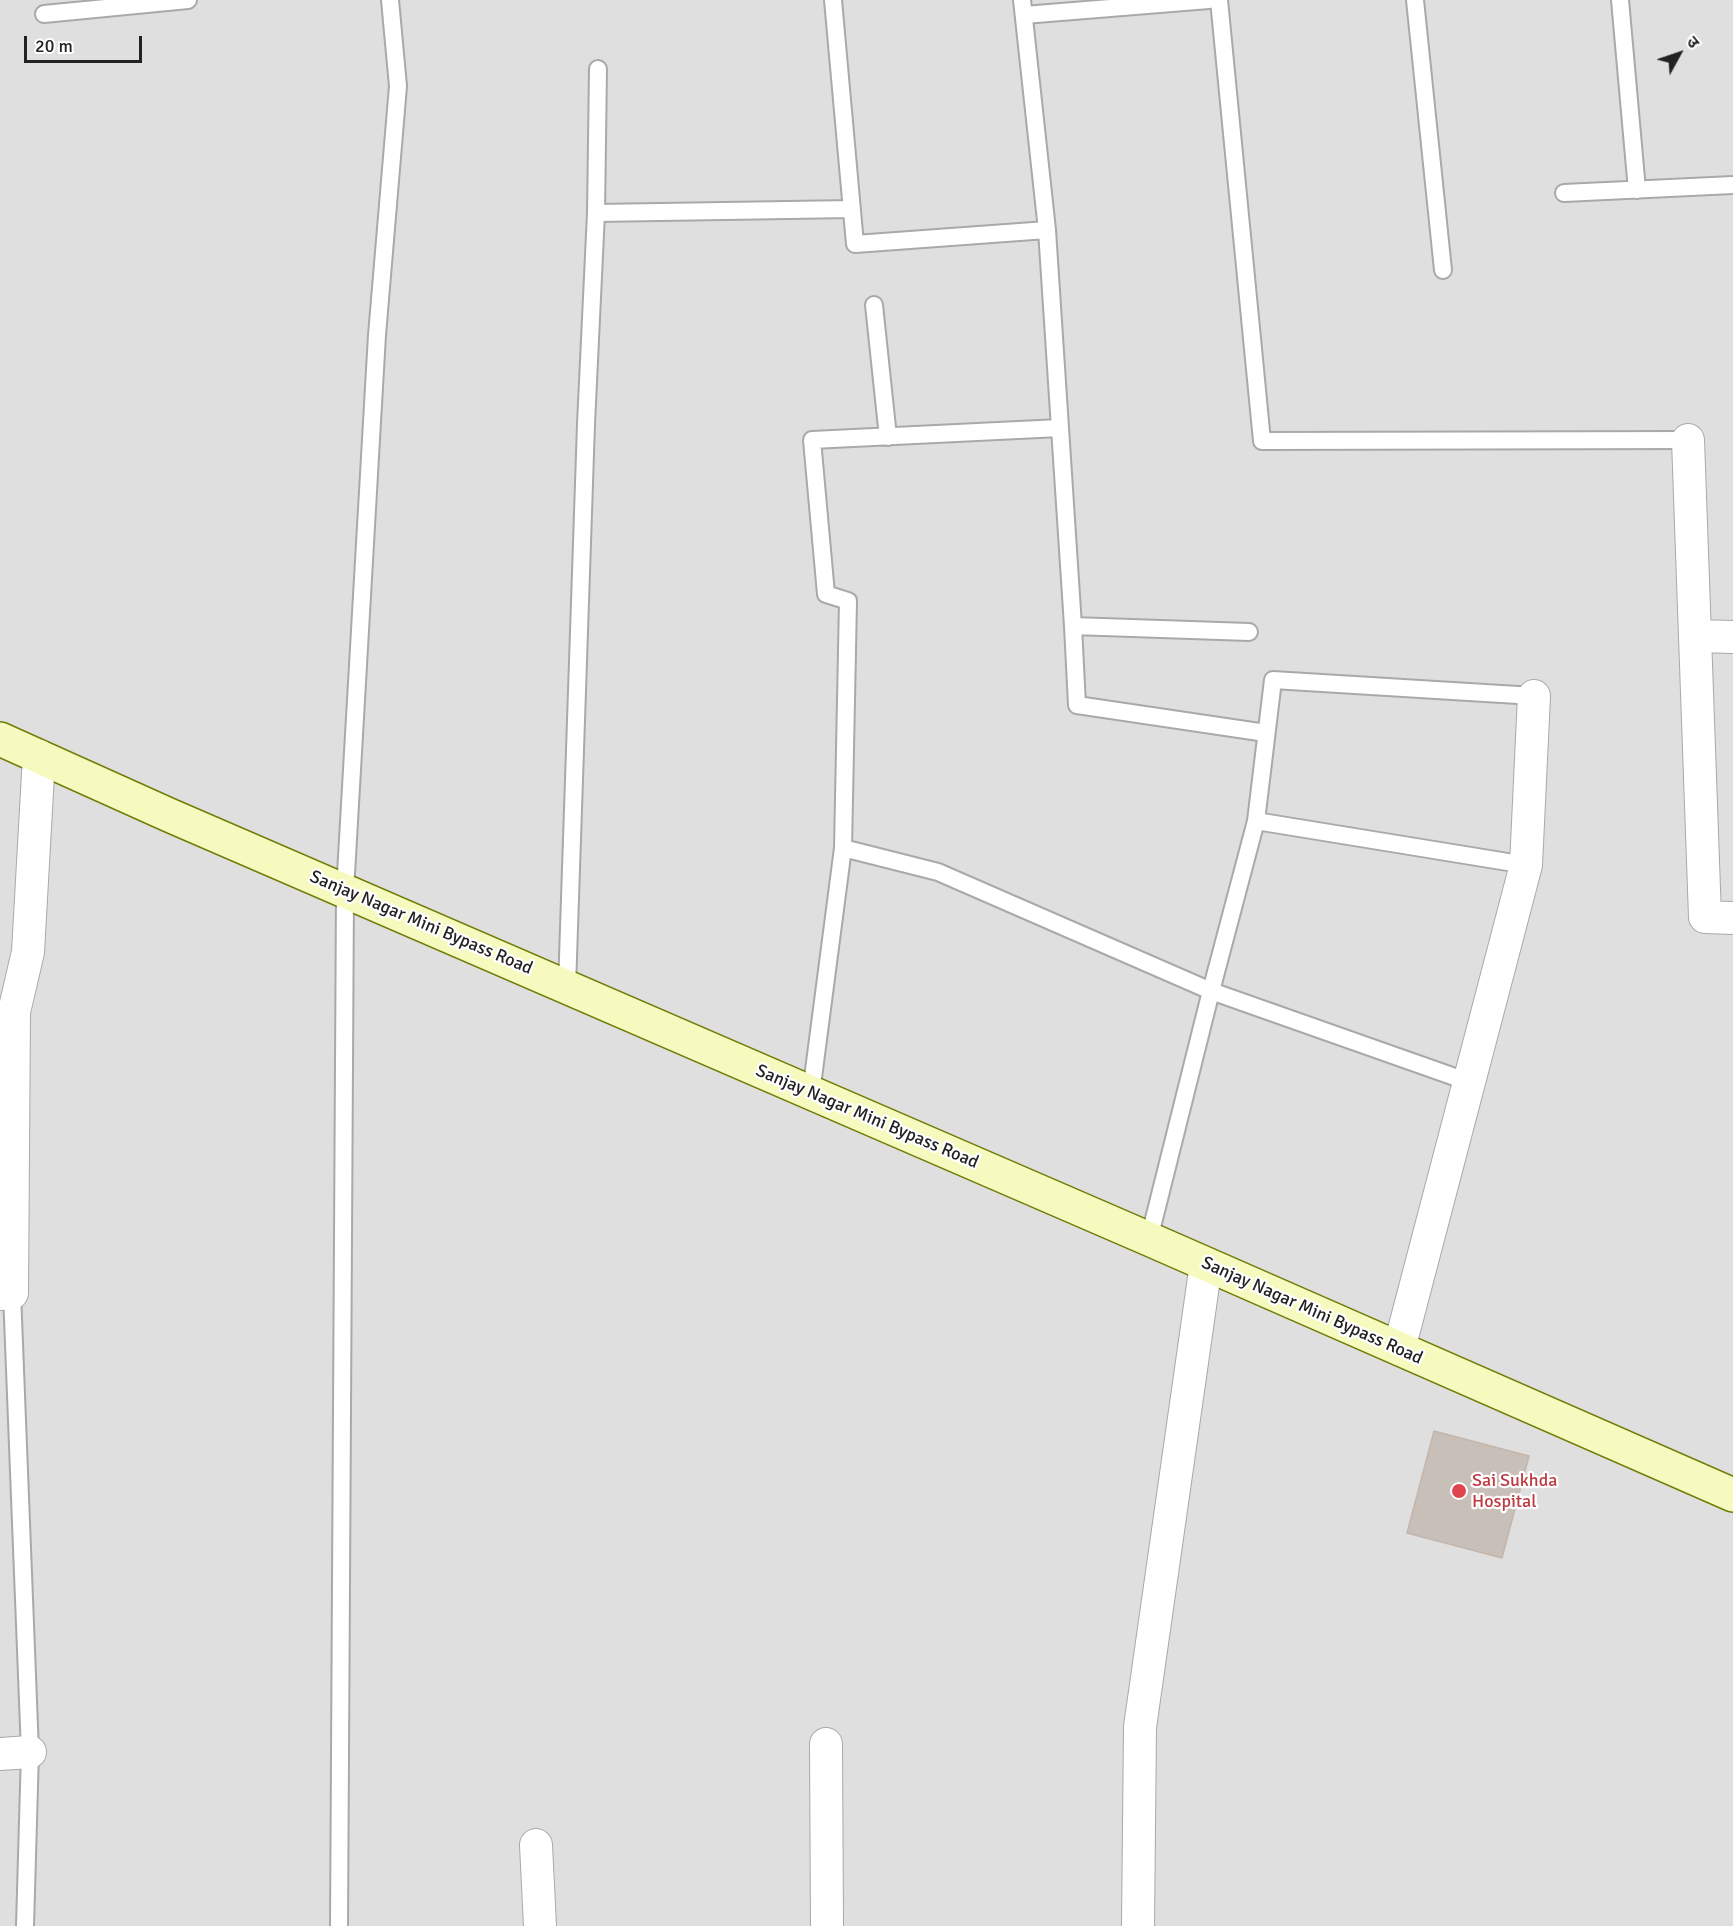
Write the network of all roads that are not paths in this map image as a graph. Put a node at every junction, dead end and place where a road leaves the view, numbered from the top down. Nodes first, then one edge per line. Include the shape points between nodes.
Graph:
1 (188, 0) edge
2 (390, 0) edge
3 (833, 0) edge
4 (1209, 0) edge
5 (1219, 0) edge
6 (1414, 0) edge
7 (1620, 0) edge
8 (1023, 8) edge
9 (44, 14) dead end
10 (598, 69) dead end
11 (1733, 185) edge
12 (1637, 190) junction
13 (1564, 193) dead end
14 (852, 209) junction
15 (596, 213) junction
16 (1047, 230) junction
17 (1443, 270) dead end
18 (874, 304) dead end
19 (1060, 428) junction
20 (888, 437) junction
21 (1688, 440) joint
22 (1073, 626) junction
23 (1249, 632) dead end
24 (1695, 636) junction
25 (1733, 637) edge
26 (1533, 696) joint
27 (1266, 733) junction
28 (0, 739) edge
29 (39, 756) junction
30 (1256, 821) junction
31 (843, 848) junction
32 (1526, 865) junction
33 (345, 891) junction
34 (1733, 918) edge
35 (567, 987) junction
36 (1211, 991) junction
37 (1469, 1082) junction
38 (811, 1093) junction
39 (1149, 1239) junction
40 (1206, 1264) junction
41 (6, 1293) edge
42 (1399, 1348) junction
43 (1733, 1495) edge
44 (826, 1744) dead end
45 (15, 1753) edge
46 (536, 1845) dead end
47 (25, 1926) edge
48 (339, 1926) edge
49 (540, 1926) edge
50 (827, 1926) edge
51 (1138, 1926) edge

1 - 9 lane
2 - 33 lane via 398,86 377,335
3 - 14 lane
4 - 8 lane
5 - 21 lane via 1262,441
6 - 17 lane
7 - 12 lane
8 - 16 lane
10 - 15 lane
11 - 12 lane
12 - 13 lane
14 - 15 lane
14 - 16 lane via 855,244
15 - 35 lane
16 - 19 lane
18 - 20 lane
19 - 20 lane
19 - 22 lane
20 - 31 lane via 812,440 826,594 848,601
21 - 24 street
22 - 23 lane
22 - 27 lane via 1077,705
24 - 25 street
24 - 34 street via 1705,917
26 - 27 lane via 1273,680
26 - 32 street
27 - 30 lane
28 - 29 street, Sanjay Nagar Mini Bypass Road
29 - 33 street, Sanjay Nagar Mini Bypass Road
29 - 41 street via 28,952 14,1012
30 - 32 lane
30 - 36 lane
31 - 36 lane via 938,872
31 - 38 lane
32 - 37 street
33 - 35 street, Sanjay Nagar Mini Bypass Road
33 - 48 lane
35 - 38 street, Sanjay Nagar Mini Bypass Road
36 - 37 lane
36 - 39 lane
37 - 42 street
38 - 39 street, Sanjay Nagar Mini Bypass Road
39 - 40 street, Sanjay Nagar Mini Bypass Road
40 - 42 street, Sanjay Nagar Mini Bypass Road
40 - 51 street via 1140,1727
41 - 45 lane
42 - 43 street, Sanjay Nagar Mini Bypass Road
44 - 50 street
45 - 47 lane
46 - 49 street

